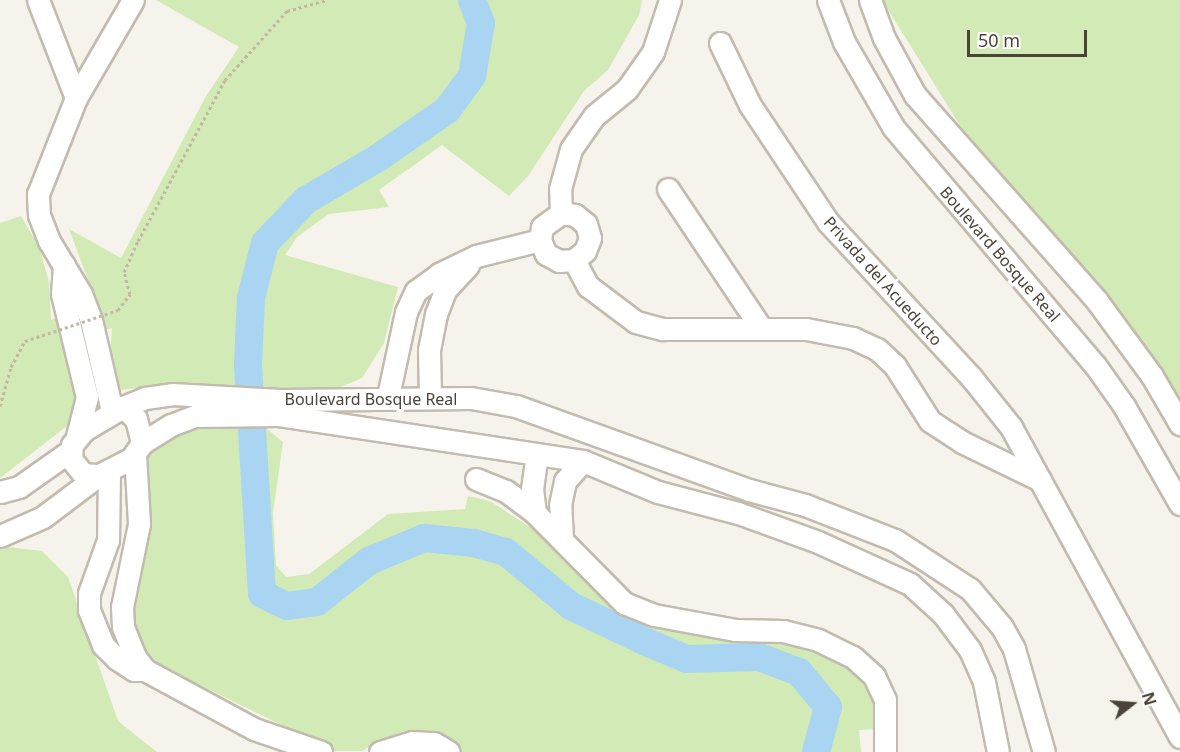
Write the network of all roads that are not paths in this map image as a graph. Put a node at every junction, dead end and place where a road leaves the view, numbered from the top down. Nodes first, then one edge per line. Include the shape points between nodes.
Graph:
1 (38, 0) edge
2 (133, 0) edge
3 (670, 0) edge
4 (828, 0) edge
5 (870, 0) edge
6 (720, 43) dead end
7 (76, 98) junction
8 (668, 189) dead end
9 (561, 213) junction
10 (540, 240) junction
11 (476, 256) junction
12 (574, 260) junction
13 (64, 265) junction
14 (403, 328) junction
15 (760, 328) junction
16 (432, 332) junction
17 (388, 396) junction
18 (430, 397) junction
19 (196, 407) junction
20 (280, 407) junction
21 (117, 409) junction
22 (1180, 424) edge
23 (73, 446) junction
24 (139, 449) junction
25 (537, 454) junction
26 (583, 462) junction
27 (104, 473) junction
28 (476, 479) dead end
29 (1041, 480) junction
30 (749, 490) junction
31 (0, 492) edge
32 (1180, 504) edge
33 (535, 513) junction
34 (738, 513) junction
35 (0, 537) edge
36 (562, 538) junction
37 (108, 540) junction
38 (137, 543) junction
39 (145, 670) junction
40 (1180, 737) edge
41 (321, 752) edge
42 (380, 752) edge
43 (450, 752) edge
44 (885, 752) edge
45 (998, 752) edge
46 (1044, 752) edge

1 - 7 street
2 - 7 street
3 - 9 street via 653,52 627,89 594,116 571,149 560,189
4 - 32 street, Boulevard Bosque Real via 844,42 892,127 1095,365 1124,406
5 - 22 street via 884,38 915,95 1097,301 1152,376
6 - 29 street, Privada del Acueducto via 750,105 828,222 971,376 1011,427
7 - 13 street via 38,194 39,215 48,241
8 - 15 street
9 - 10 street via 542,227
9 - 12 street via 580,219 590,238 585,251
10 - 11 street
10 - 12 street via 546,254 559,261
11 - 14 street via 439,274 416,291
11 - 16 street via 445,290
12 - 15 street via 588,286 636,322 663,329
13 - 21 street via 91,320
13 - 23 street via 62,294 87,398
14 - 16 street
14 - 17 street
15 - 29 street via 806,329 853,338 878,349 895,366 930,421 962,442
16 - 18 street
17 - 18 street, Boulevard Bosque Real
17 - 20 street, Boulevard Bosque Real
18 - 30 street, Boulevard Bosque Real via 471,398 516,406
19 - 20 street, Boulevard Bosque Real
19 - 21 street, Boulevard Bosque Real via 172,394 145,398
19 - 24 street, Boulevard Bosque Real
20 - 25 street, Boulevard Bosque Real
21 - 23 street, Boulevard Bosque Real
21 - 24 street via 136,419
23 - 27 street via 78,471
23 - 31 street via 19,488
24 - 27 street, Boulevard Bosque Real
24 - 38 street
25 - 26 street, Boulevard Bosque Real
25 - 33 street via 532,489
26 - 34 street, Boulevard Bosque Real via 658,492
26 - 36 street via 565,481 560,505
27 - 35 street via 43,517
27 - 37 street
28 - 33 street via 506,491
29 - 40 street, Privada del Acueducto
30 - 34 street
30 - 46 street, Boulevard Bosque Real via 806,505 895,540 970,589 1002,627 1014,649
33 - 36 street
34 - 45 street, Boulevard Bosque Real via 871,564 910,584 944,614 970,650 984,682
36 - 44 street via 624,603 654,615 735,630 783,631 818,640 853,657 874,676 885,700
37 - 38 street via 115,547
37 - 39 street via 88,593 94,628 117,659 134,670
38 - 39 street via 122,607 123,627
39 - 41 street via 254,729
42 - 43 street via 412,741 434,743

